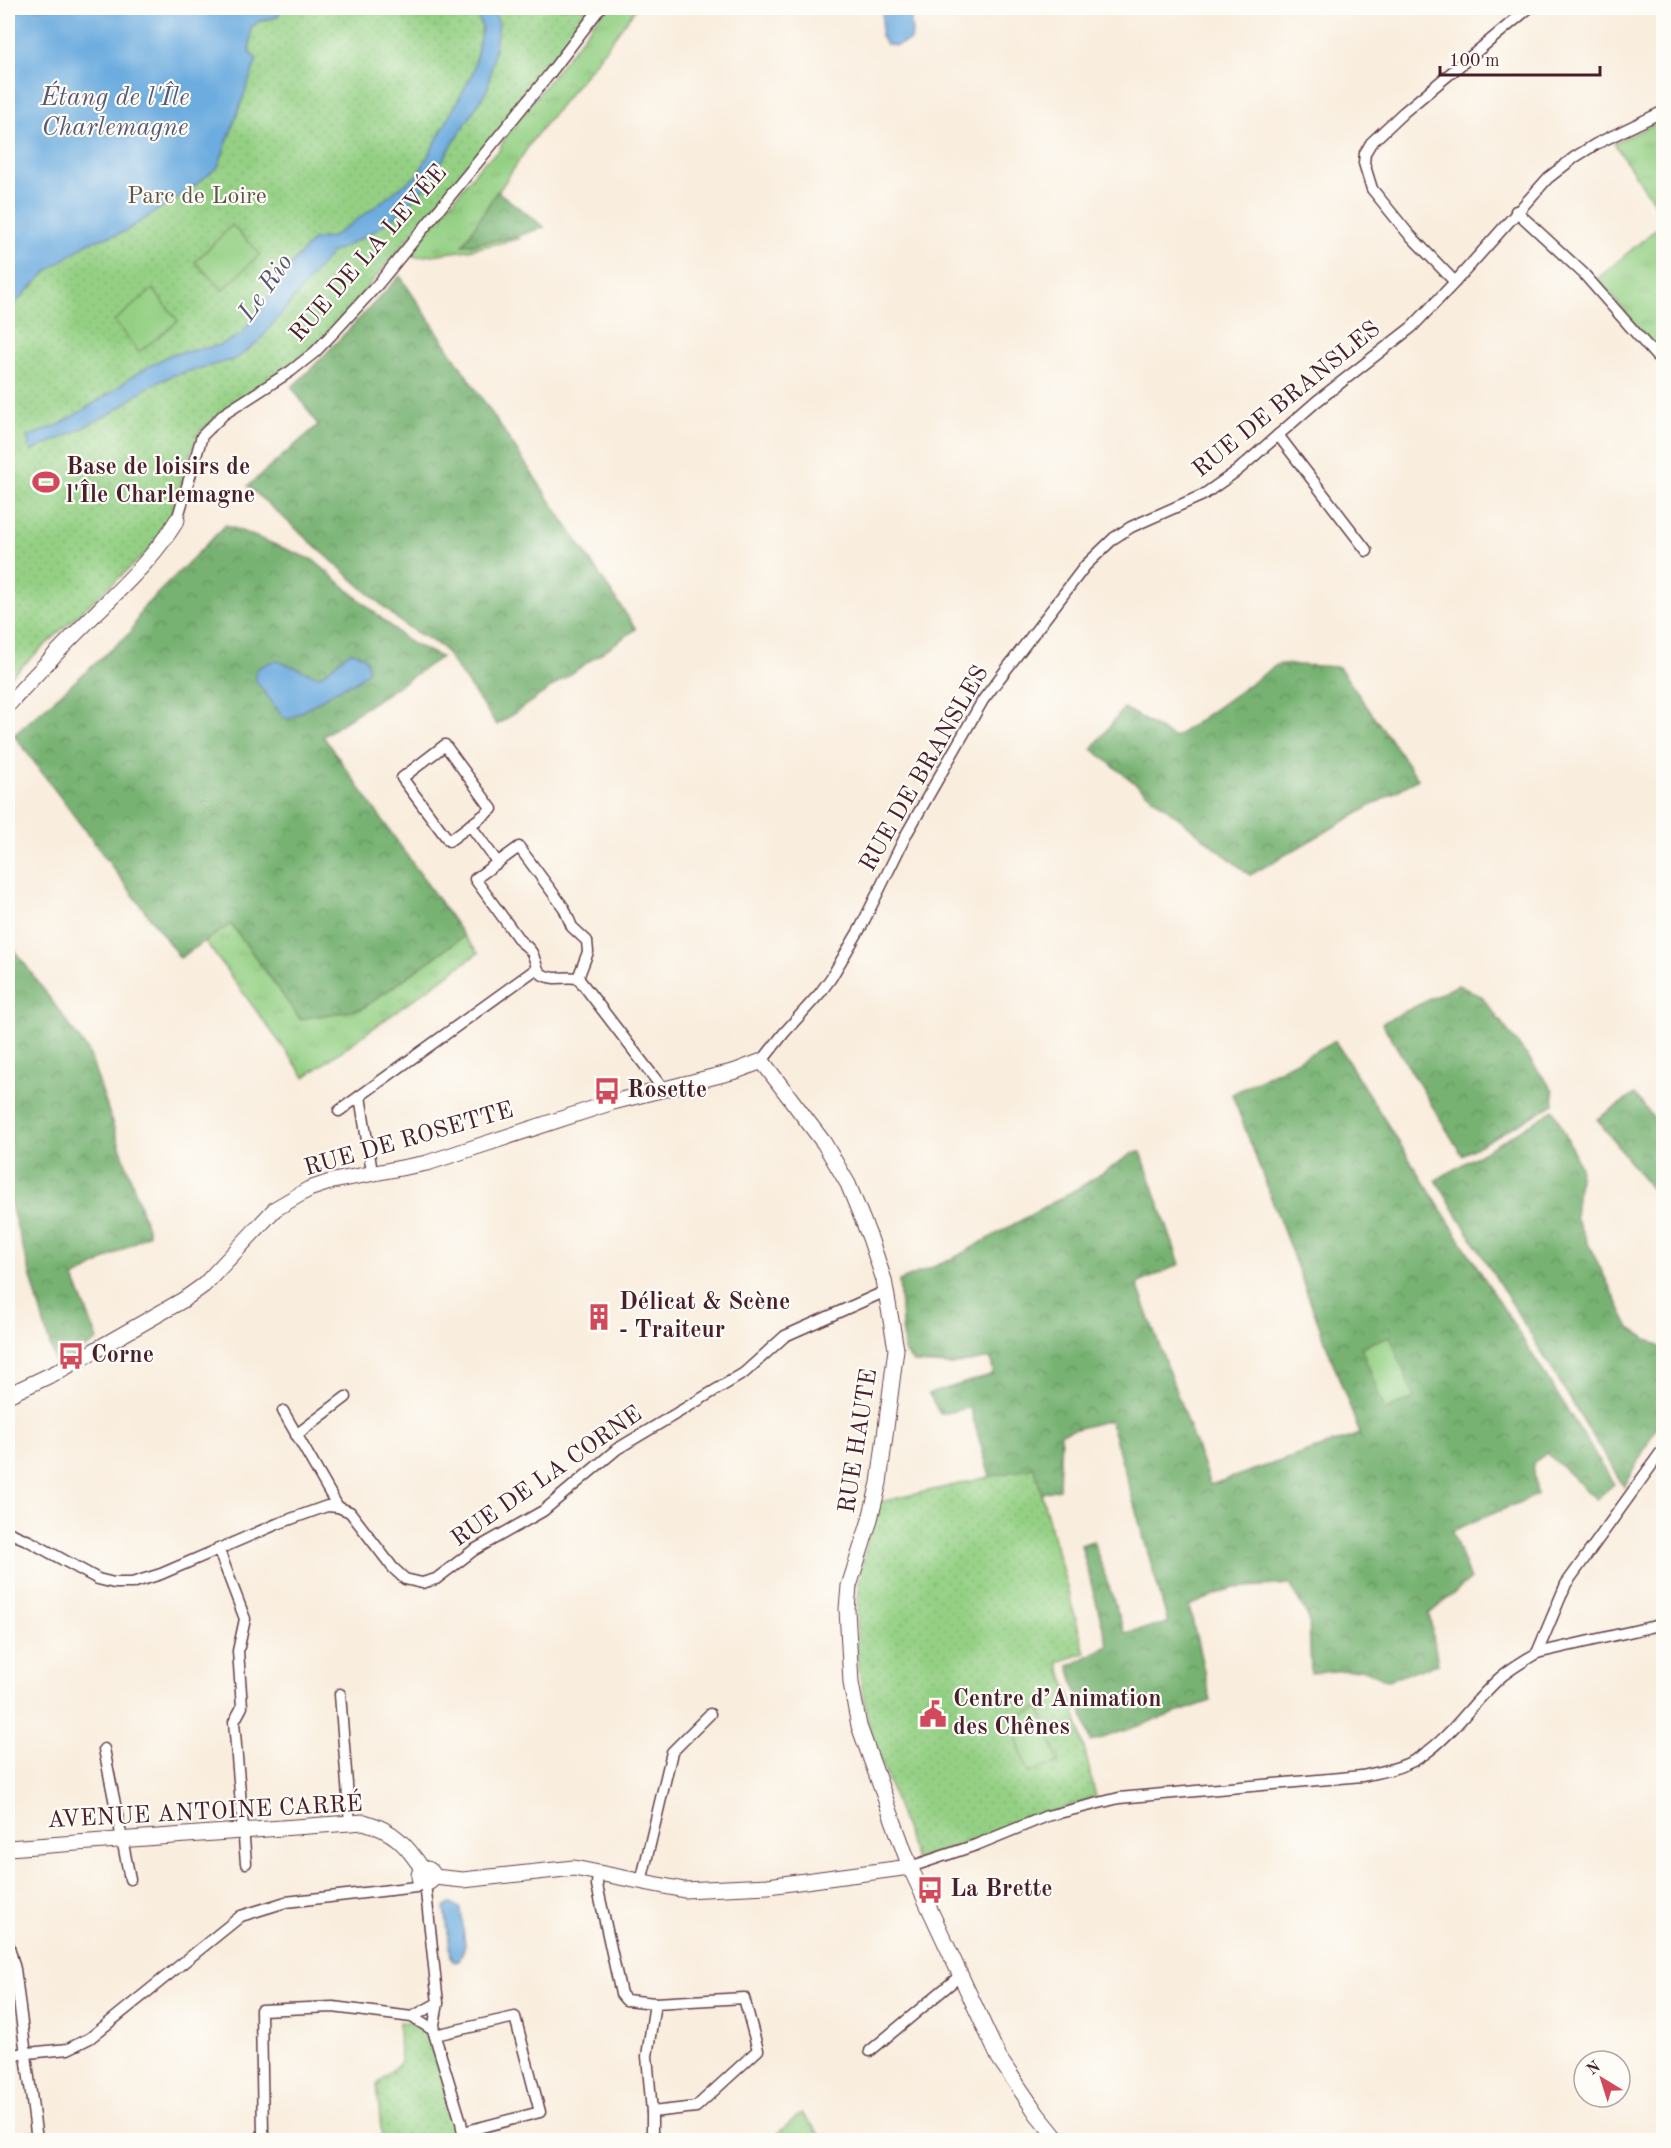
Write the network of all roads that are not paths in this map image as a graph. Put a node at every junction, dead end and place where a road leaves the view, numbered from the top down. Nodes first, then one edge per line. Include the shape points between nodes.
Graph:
1 (600, 8) edge
2 (1529, 8) edge
3 (1517, 12) edge
4 (1664, 111) edge
5 (1516, 211) junction
6 (1455, 282) junction
7 (1664, 364) edge
8 (1278, 435) junction
9 (177, 520) joint
10 (1367, 551) dead end
11 (8, 705) edge
12 (471, 825) junction
13 (498, 863) junction
14 (536, 969) junction
15 (578, 978) junction
16 (762, 1061) junction
17 (663, 1089) junction
18 (360, 1096) junction
19 (339, 1111) dead end
20 (372, 1172) junction
21 (886, 1292) junction
22 (8, 1395) edge
23 (346, 1397) dead end
24 (283, 1411) dead end
25 (296, 1435) junction
26 (1664, 1448) edge
27 (338, 1507) junction
28 (8, 1532) edge
29 (218, 1548) junction
30 (1664, 1624) edge
31 (1537, 1653) junction
32 (340, 1694) dead end
33 (710, 1714) dead end
34 (104, 1749) dead end
35 (350, 1823) junction
36 (244, 1831) junction
37 (123, 1839) junction
38 (8, 1848) edge
39 (246, 1863) dead end
40 (910, 1867) junction
41 (597, 1872) junction
42 (426, 1878) junction
43 (130, 1879) dead end
44 (641, 1882) junction
45 (8, 1943) edge
46 (961, 1975) junction
47 (438, 2003) junction
48 (655, 2003) junction
49 (412, 2017) junction
50 (434, 2032) junction
51 (870, 2051) dead end
52 (27, 2054) junction
53 (8, 2055) edge
54 (652, 2112) junction
55 (463, 2136) edge
56 (37, 2140) edge
57 (261, 2140) edge
58 (652, 2140) edge
59 (1058, 2140) edge

1 - 9 street, RUE DE LA LEVÉE via 393,266 336,330 291,371 224,414 202,436
2 - 3 street
3 - 6 street via 1404,112 1365,153 1366,175 1372,189
4 - 5 street, RUE DE BRANSLES via 1575,157
5 - 6 street, RUE DE BRANSLES
5 - 7 street via 1583,273
6 - 8 street, RUE DE BRANSLES via 1412,327
8 - 10 street
8 - 16 street, RUE DE BRANSLES via 1203,495 1131,527 1085,566 983,700 831,978
9 - 11 street via 148,560
12 - 12 street via 492,809 445,745 402,778 449,841
12 - 13 street
13 - 14 street via 475,879 530,949
13 - 15 street via 519,847 564,908 572,927 583,935 588,952
14 - 15 street via 553,978
14 - 18 street
15 - 17 street
16 - 17 street, RUE DE ROSETTE
16 - 21 street, RUE HAUTE via 824,1143 848,1184
17 - 20 street, RUE DE ROSETTE via 427,1163
18 - 19 street
18 - 20 street
20 - 22 street, RUE DE ROSETTE via 333,1181 292,1198 270,1215 204,1285 183,1300 57,1372
21 - 27 street, RUE DE LA CORNE via 785,1336 744,1373 617,1449 543,1511 474,1550 436,1579 422,1583 405,1579 350,1512
21 - 40 street, RUE HAUTE via 896,1349 879,1483 849,1586 848,1642 859,1726
23 - 25 street
24 - 25 street
25 - 27 street
26 - 31 street via 1566,1584
27 - 29 street via 327,1506
28 - 29 street via 98,1579 114,1583 144,1580
29 - 36 street via 245,1619 238,1651 242,1707 234,1722
30 - 31 street
31 - 40 street via 1500,1677 1435,1746 1401,1767 1362,1776 1119,1798 1047,1816
32 - 35 street
33 - 44 street via 672,1752
34 - 37 street
35 - 36 street, AVENUE ANTOINE CARRÉ
35 - 42 street, AVENUE ANTOINE CARRÉ via 385,1828 401,1841
36 - 37 street, AVENUE ANTOINE CARRÉ
36 - 39 street
37 - 38 street, AVENUE ANTOINE CARRÉ
37 - 43 street
40 - 44 street via 768,1886 684,1890
40 - 46 street, RUE HAUTE
41 - 42 street via 574,1868 463,1880
41 - 44 street
41 - 48 street via 621,1994 626,2000
42 - 47 street
42 - 52 street via 416,1887 286,1902 241,1916 90,2038 68,2049
45 - 52 street
46 - 51 street
46 - 59 street, RUE HAUTE via 999,2058
47 - 49 street
47 - 50 street
48 - 54 street via 647,2056
48 - 54 street via 744,1998 758,2050 696,2107
49 - 50 street
49 - 57 street via 333,2007 261,2010
50 - 55 street
50 - 55 street via 514,2017 540,2112
52 - 53 street
52 - 56 street
54 - 58 street

